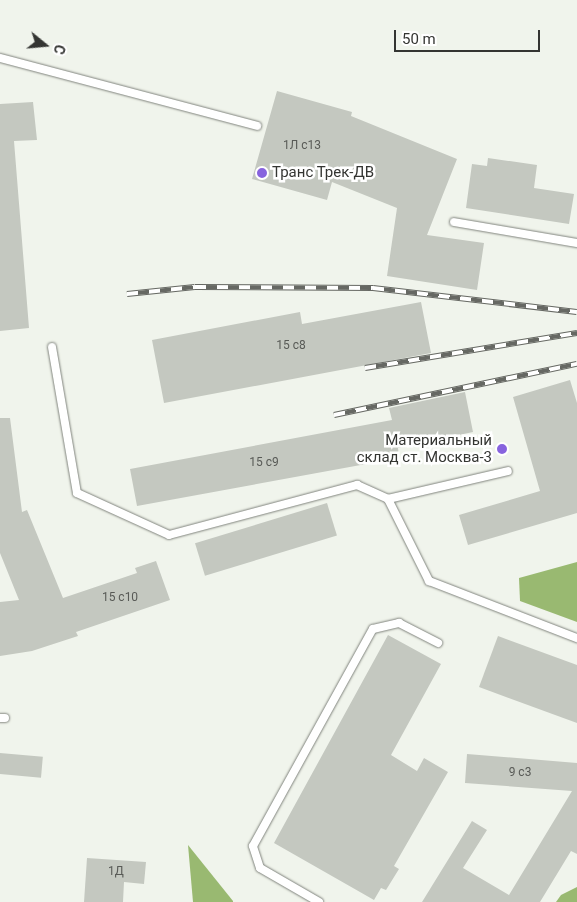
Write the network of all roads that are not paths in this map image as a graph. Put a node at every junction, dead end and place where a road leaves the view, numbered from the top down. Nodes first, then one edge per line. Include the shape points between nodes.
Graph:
1 (0, 58) edge
2 (257, 126) dead end
3 (454, 222) dead end
4 (577, 243) edge
5 (52, 347) dead end
6 (508, 471) dead end
7 (388, 499) junction
8 (577, 638) edge
9 (438, 643) dead end
10 (319, 902) edge

1 - 2 lane
3 - 4 lane
5 - 7 lane via 77,494 169,535 357,485
6 - 7 lane
7 - 8 lane via 429,581
9 - 10 lane via 399,623 373,629 253,846 260,868

